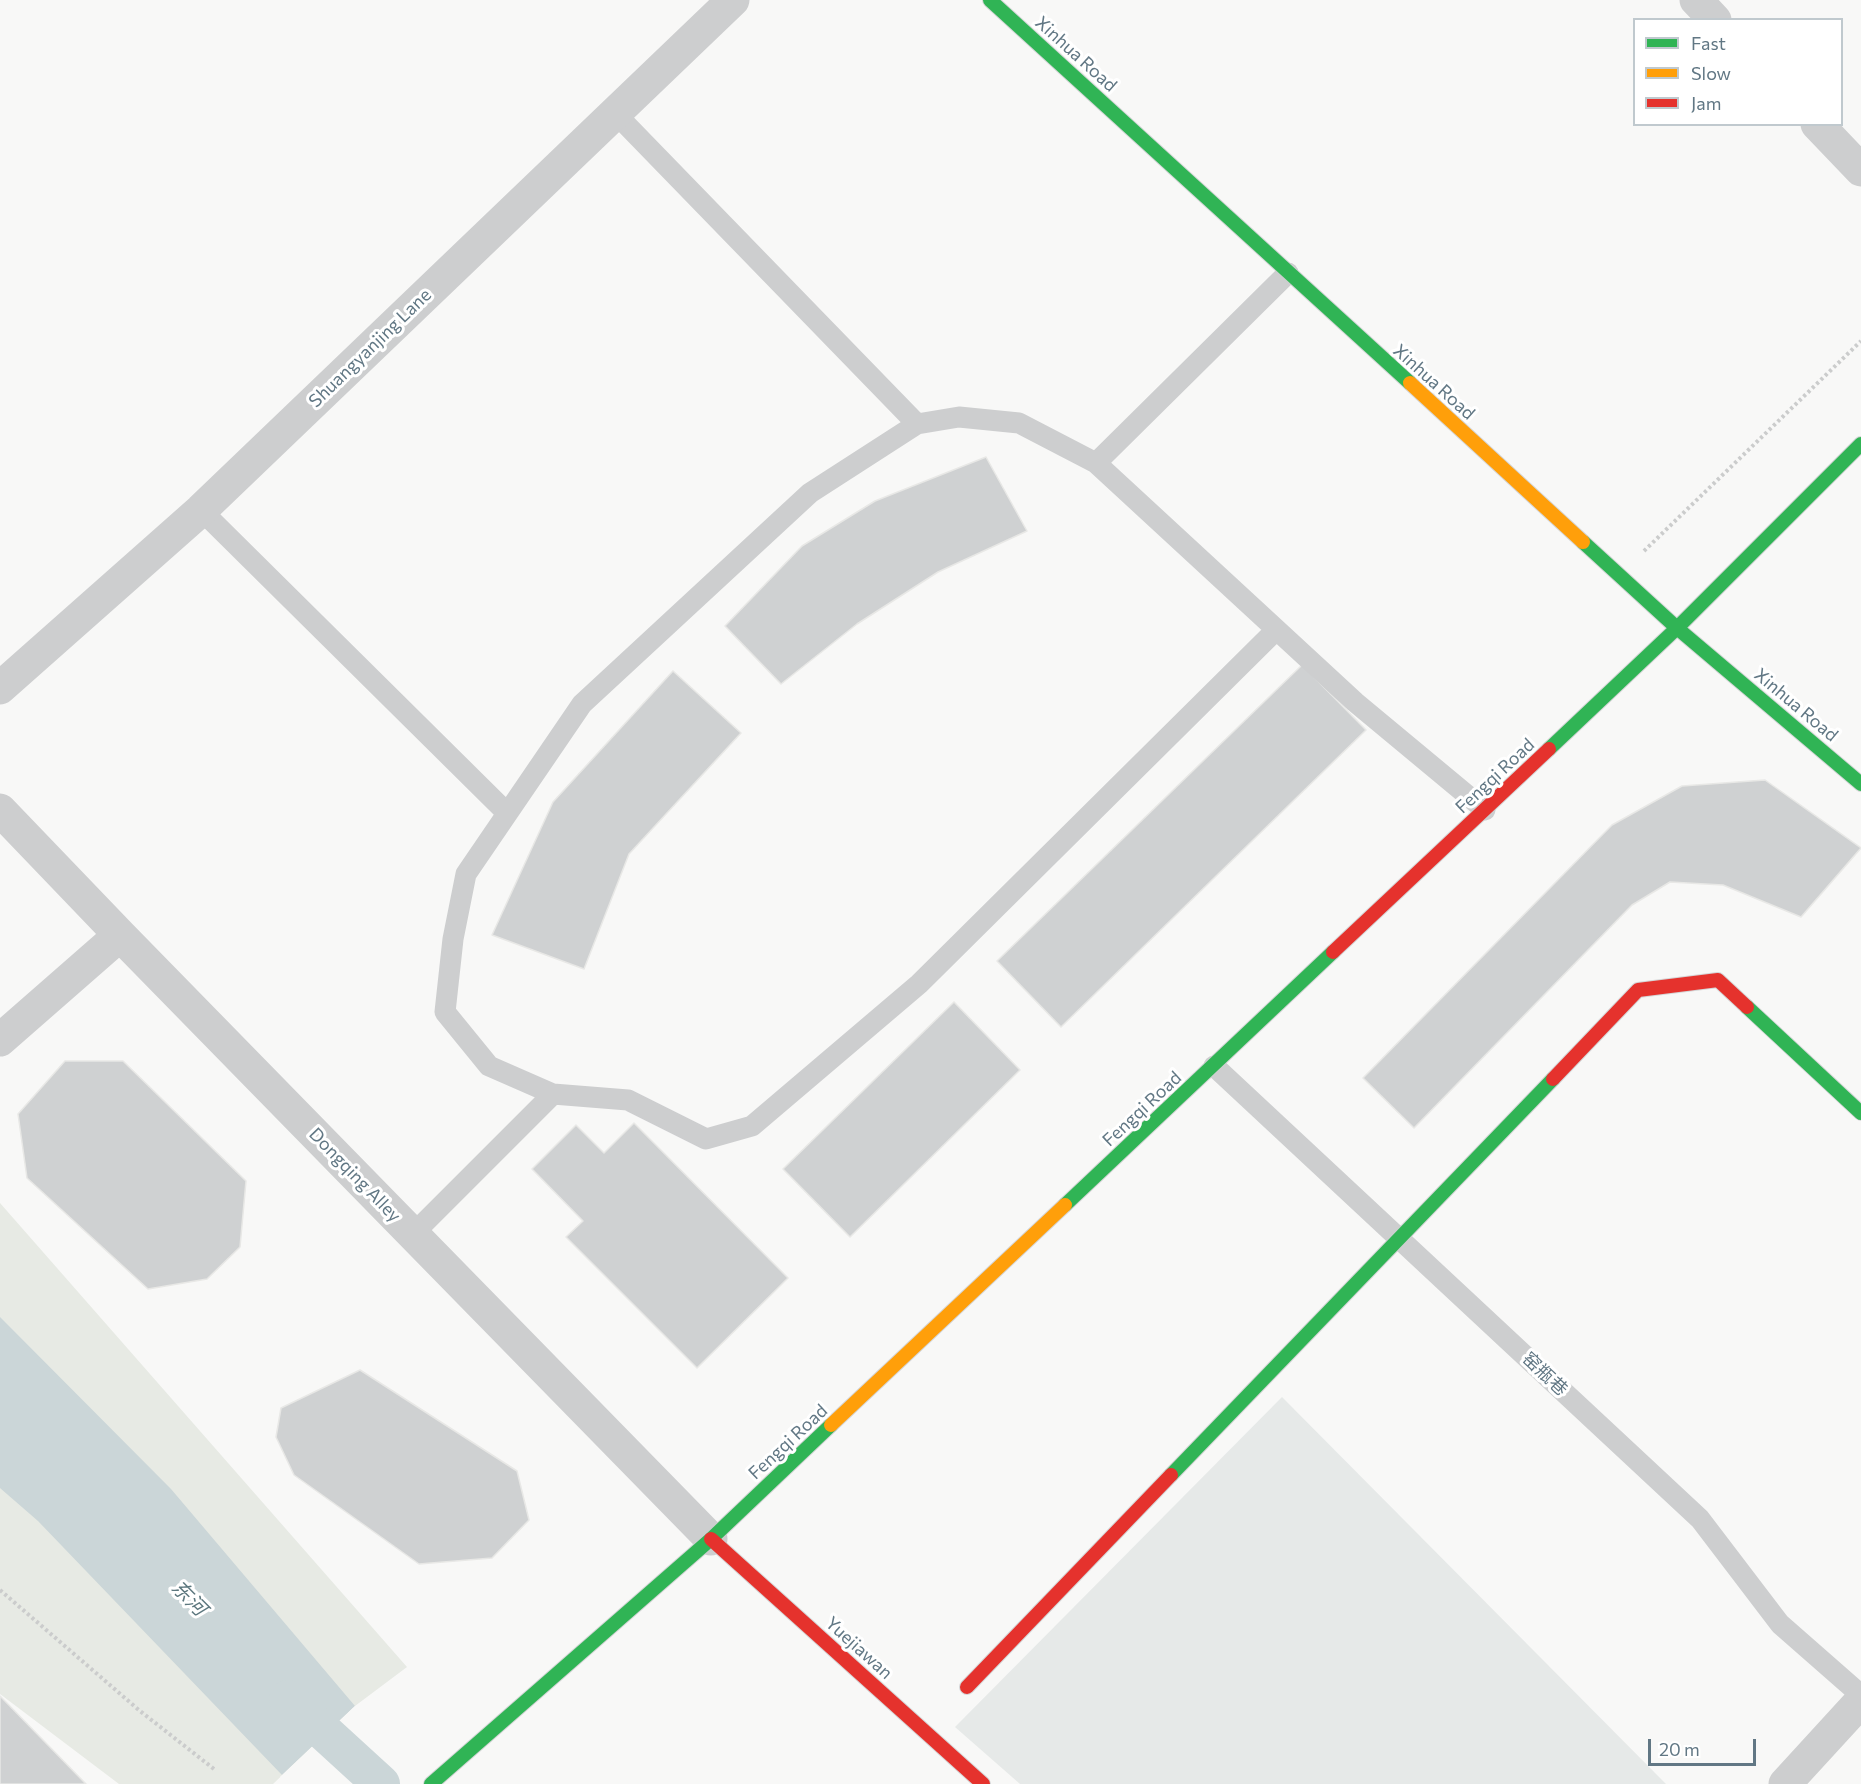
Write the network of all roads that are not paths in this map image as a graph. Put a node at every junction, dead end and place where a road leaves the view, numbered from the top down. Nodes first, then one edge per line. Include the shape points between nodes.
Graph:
1 (733, 0) edge
2 (990, 0) edge
3 (1696, 0) edge
4 (1713, 18) edge
5 (615, 113) junction
6 (1819, 126) edge
7 (1861, 170) edge
8 (1288, 273) junction
9 (917, 424) junction
10 (1861, 444) edge
11 (1096, 463) junction
12 (201, 510) junction
13 (1677, 628) junction
14 (1276, 630) junction
15 (0, 688) edge
16 (1861, 784) edge
17 (0, 810) edge
18 (1485, 810) junction
19 (507, 813) junction
20 (120, 935) junction
21 (0, 1040) edge
22 (1214, 1066) junction
23 (553, 1094) junction
24 (1861, 1113) edge
25 (413, 1234) junction
26 (1399, 1239) junction
27 (711, 1539) junction
28 (967, 1687) dead end
29 (1861, 1695) edge
30 (1861, 1701) edge
31 (431, 1784) edge
32 (983, 1784) edge
33 (1785, 1784) edge

1 - 5 street, Shuangyanjing Lane
2 - 8 street, Xinhua Road
3 - 4 street
5 - 9 lane
5 - 12 street, Shuangyanjing Lane
6 - 7 street
8 - 11 lane
8 - 13 street, Xinhua Road
9 - 11 lane via 959,417 1019,423
9 - 19 lane via 810,493 582,704
10 - 13 street, Fengqi Road
11 - 14 lane
12 - 15 street, Shuangyanjing Lane
12 - 19 lane
13 - 16 street, Xinhua Road
13 - 18 street, Fengqi Road
14 - 18 lane via 1355,702
14 - 23 lane via 919,984 752,1126 706,1139 628,1100
17 - 20 street, Dongqing Alley
18 - 22 street, Fengqi Road
19 - 23 lane via 466,874 453,939 445,1012 489,1066
20 - 21 street
20 - 25 street, Dongqing Alley
22 - 26 lane, 窑瓶巷
22 - 27 street, Fengqi Road
23 - 25 lane
24 - 26 street via 1718,980 1638,990
25 - 27 street, Dongqing Alley
26 - 28 street
26 - 29 lane, 窑瓶巷 via 1700,1519 1780,1624
27 - 31 street, Fengqi Road
27 - 32 street, Yuejiawan
30 - 33 street

